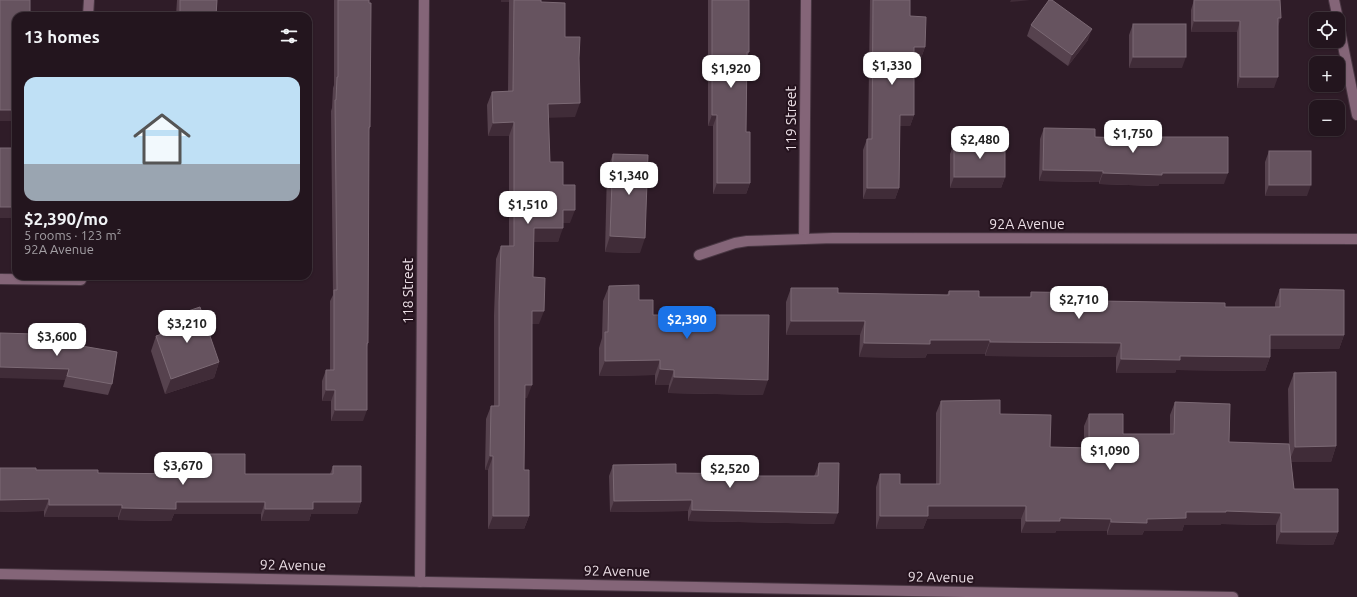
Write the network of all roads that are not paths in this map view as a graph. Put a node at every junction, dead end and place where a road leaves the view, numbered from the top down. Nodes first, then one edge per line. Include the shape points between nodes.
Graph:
1 (89, 0) edge
2 (424, 0) edge
3 (806, 0) edge
4 (1334, 0) edge
5 (88, 12) edge
6 (1336, 12) edge
7 (1344, 48) edge
8 (1357, 115) edge
9 (804, 239) junction
10 (1357, 239) edge
11 (699, 255) dead end
12 (0, 279) edge
13 (12, 279) edge
14 (0, 574) edge
15 (420, 582) junction
16 (1233, 597) edge

1 - 5 street
2 - 15 street, 118 Street
3 - 9 street, 119 Street
4 - 6 street
7 - 8 street
9 - 10 street, 92A Avenue
9 - 11 street, 92A Avenue via 735,243
12 - 13 street
14 - 15 street, 92 Avenue
15 - 16 street, 92 Avenue

